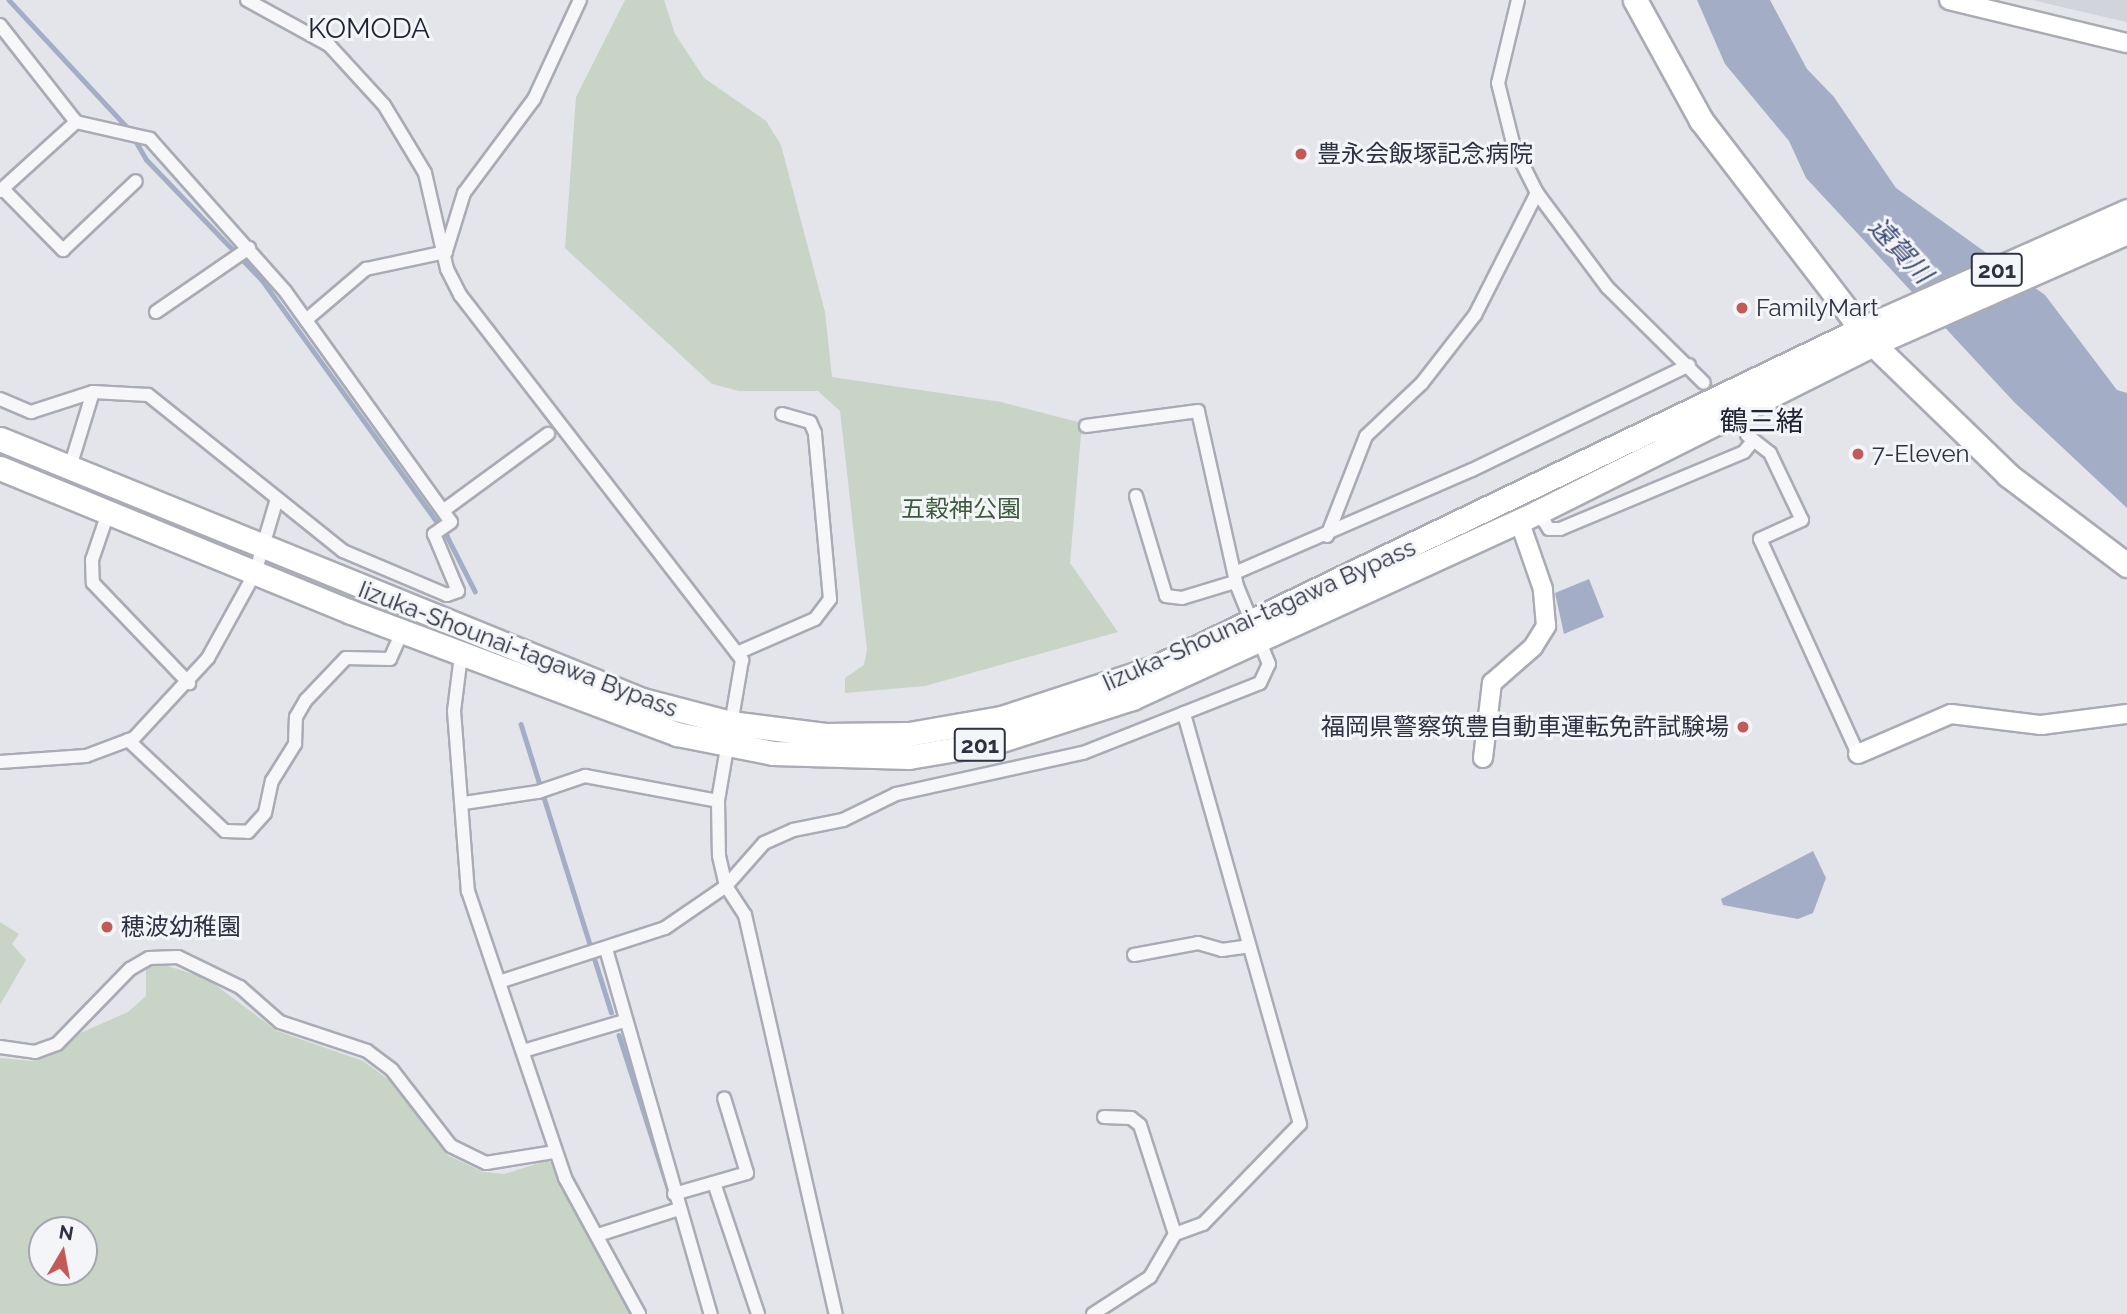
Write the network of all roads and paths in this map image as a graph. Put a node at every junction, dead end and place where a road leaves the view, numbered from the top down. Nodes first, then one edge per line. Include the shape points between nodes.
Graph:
1 (247, 0) edge
2 (579, 0) edge
3 (1518, 0) edge
4 (1636, 0) edge
5 (1949, 0) edge
6 (0, 25) edge
7 (2127, 43) edge
8 (76, 122) junction
9 (136, 181) dead end
10 (1, 190) edge
11 (1538, 193) junction
12 (2127, 211) edge
13 (2127, 232) edge
14 (2083, 241) junction
15 (446, 251) junction
16 (241, 253) junction
17 (156, 312) dead end
18 (306, 320) junction
19 (1867, 337) junction
20 (1689, 365) junction
21 (1704, 383) tunnel mouth
22 (93, 392) junction
23 (0, 399) edge
24 (782, 414) dead end
25 (1086, 426) dead end
26 (548, 434) dead end
27 (0, 439) edge
28 (70, 467) junction
29 (0, 468) edge
30 (1136, 496) dead end
31 (276, 502) junction
32 (444, 510) junction
33 (108, 513) junction
34 (1529, 516) junction
35 (1327, 536) junction
36 (264, 549) junction
37 (2127, 565) edge
38 (255, 573) junction
39 (1236, 577) junction
40 (402, 632) junction
41 (1256, 633) junction
42 (737, 653) junction
43 (461, 655) junction
44 (189, 683) junction
45 (1184, 713) junction
46 (2127, 714) edge
47 (728, 734) junction
48 (128, 740) junction
49 (1858, 754) joint
50 (1483, 758) dead end
51 (0, 762) edge
52 (718, 801) junction
53 (464, 803) junction
54 (726, 886) junction
55 (1250, 946) junction
56 (598, 952) junction
57 (1135, 954) dead end
58 (502, 981) junction
59 (624, 1021) junction
60 (0, 1047) edge
61 (523, 1051) junction
62 (724, 1098) dead end
63 (1104, 1116) dead end
64 (555, 1152) junction
65 (715, 1183) junction
66 (674, 1194) junction
67 (675, 1210) junction
68 (1175, 1234) junction
69 (597, 1235) junction
70 (639, 1314) edge
71 (711, 1314) edge
72 (758, 1314) edge
73 (836, 1314) edge
74 (1093, 1314) edge

1 - 15 street via 329,45 383,105 425,173
2 - 15 street via 534,99 464,193
3 - 11 street via 1500,63 1499,104
4 - 19 highway via 1701,120
5 - 7 street
6 - 8 street
8 - 10 street
8 - 16 street via 143,136
9 - 10 street via 63,250
11 - 20 street via 1607,287
11 - 35 street via 1475,315 1422,383 1366,436
12 - 14 highway, Iizuka-Shounai-tagawa Bypass / 201
13 - 14 highway, Iizuka-Shounai-tagawa Bypass / 201
14 - 19 highway, Iizuka-Shounai-tagawa Bypass / 201
15 - 18 street via 366,270
15 - 42 street via 461,296
16 - 17 street
16 - 18 street
18 - 32 street
19 - 34 highway, Iizuka-Shounai-tagawa Bypass / 201
19 - 37 highway via 2008,475
19 - 41 highway, Iizuka-Shounai-tagawa Bypass / 201
20 - 21 street
20 - 35 street
22 - 23 street via 31,412
22 - 28 street
22 - 31 street via 148,395
24 - 42 street via 810,422 815,433 830,599 815,619
25 - 39 street via 1198,411
26 - 32 street
27 - 28 highway, Iizuka-Shounai-tagawa Bypass / 201
28 - 36 highway, Iizuka-Shounai-tagawa Bypass / 201
29 - 33 highway, Iizuka-Shounai-tagawa Bypass / 201
30 - 39 street via 1166,596 1182,598
31 - 32 street via 343,551 454,595 457,584 442,528 451,522
31 - 36 street
33 - 38 highway, Iizuka-Shounai-tagawa Bypass / 201
33 - 44 street via 92,560 93,583
34 - 41 highway, Iizuka-Shounai-tagawa Bypass / 201
34 - 49 street via 1549,529 1560,529 1744,452 1749,438 1770,453 1802,520 1760,539
34 - 50 street via 1546,626 1533,647 1492,683
35 - 39 street
36 - 38 street
36 - 47 highway, Iizuka-Shounai-tagawa Bypass / 201
38 - 40 highway, Iizuka-Shounai-tagawa Bypass / 201
38 - 44 street
39 - 41 street
40 - 43 highway, Iizuka-Shounai-tagawa Bypass / 201
40 - 48 street via 390,659 346,658 299,708 295,744 272,781 265,813 248,832 225,831
41 - 45 street via 1269,664 1260,683
41 - 47 highway, Iizuka-Shounai-tagawa Bypass / 201 via 1001,718 909,734
42 - 47 street via 742,660
43 - 47 highway, Iizuka-Shounai-tagawa Bypass / 201 via 618,715
43 - 53 street via 454,711
44 - 48 street
45 - 54 street via 1083,753 896,794 843,820 793,830 764,843
45 - 55 street
46 - 49 street via 2041,726 1951,714
47 - 52 street
48 - 51 street via 86,756
52 - 53 street via 608,776
52 - 54 street
53 - 58 street via 468,891
54 - 56 street via 665,928
54 - 73 street via 745,915
55 - 57 street via 1222,950 1198,943
55 - 68 street via 1300,1124 1203,1224
56 - 58 street
56 - 59 street
58 - 61 street
59 - 61 street
59 - 66 street
60 - 64 street via 35,1052 57,1044 130,969 149,958 178,957 240,987 280,1022 367,1051 392,1070 451,1146 486,1163
61 - 64 street
62 - 65 street via 747,1173
63 - 68 street via 1132,1118 1140,1125
64 - 69 street
65 - 66 street
65 - 72 street
66 - 67 street
67 - 69 street
67 - 71 street
68 - 74 street via 1150,1277
69 - 70 street

